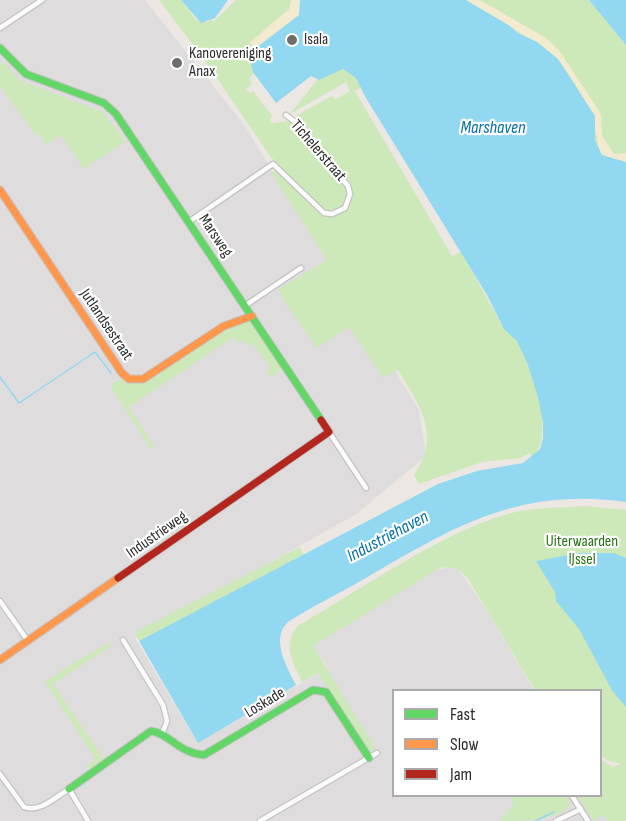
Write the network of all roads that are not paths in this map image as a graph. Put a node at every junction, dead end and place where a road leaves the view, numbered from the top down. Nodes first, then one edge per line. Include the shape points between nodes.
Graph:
1 (42, 0) edge
2 (0, 28) edge
3 (0, 48) edge
4 (286, 115) dead end
5 (1, 195) edge
6 (190, 221) junction
7 (301, 268) dead end
8 (246, 305) junction
9 (252, 316) junction
10 (329, 432) junction
11 (366, 488) dead end
12 (0, 601) edge
13 (123, 640) dead end
14 (28, 641) junction
15 (0, 660) edge
16 (162, 734) junction
17 (377, 753) dead end
18 (369, 758) junction
19 (0, 774) edge
20 (69, 789) junction
21 (573, 797) edge
22 (581, 809) junction
23 (88, 821) edge
24 (260, 821) edge
25 (556, 821) edge
26 (588, 821) edge

1 - 2 street
3 - 6 street, Marsweg via 26,74 111,108
4 - 6 street, Tichelerstraat via 299,125 348,186 350,194 345,208 324,213 273,164
5 - 9 street, Jutlandsestraat via 129,379 143,379 224,326
6 - 8 street, Marsweg
7 - 8 street
8 - 9 street, Marsweg
9 - 10 street, Marsweg
10 - 11 street, Marsweg
10 - 14 street, Industrieweg
12 - 14 street
13 - 16 street via 163,705 167,721
14 - 15 street, Industrieweg
16 - 18 street, Loskade via 181,751 204,755 313,690 322,690
16 - 20 street, Loskade via 151,731
17 - 18 street
18 - 24 street
19 - 20 street via 29,809 37,809
20 - 23 street
21 - 22 street
22 - 25 street
22 - 26 street

